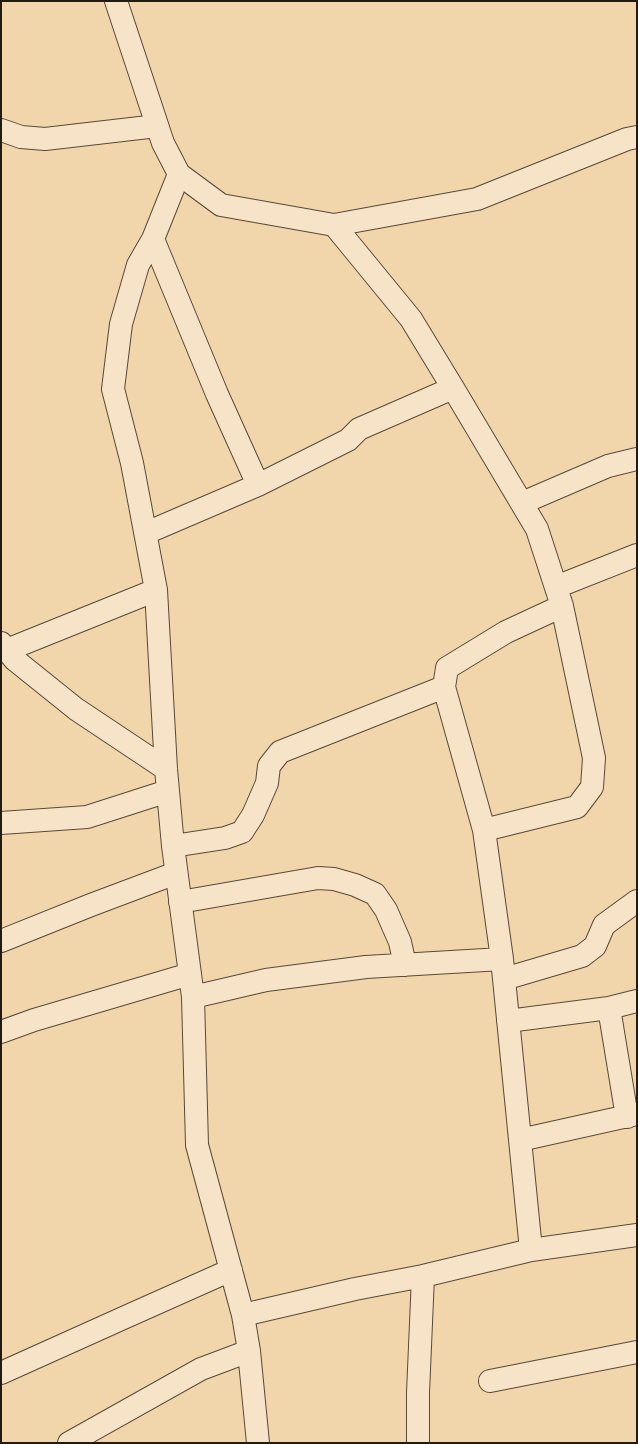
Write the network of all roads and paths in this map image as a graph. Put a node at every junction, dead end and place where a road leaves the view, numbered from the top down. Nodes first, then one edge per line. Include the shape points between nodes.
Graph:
1 (116, 1) edge
2 (157, 126) junction
3 (1, 130) edge
4 (637, 137) edge
5 (179, 174) junction
6 (334, 225) junction
7 (154, 239) junction
8 (453, 388) junction
9 (637, 459) edge
10 (258, 485) junction
11 (522, 504) junction
12 (146, 533) junction
13 (637, 555) edge
14 (156, 590) junction
15 (559, 597) junction
16 (6, 654) edge
17 (444, 687) junction
18 (166, 769) junction
19 (168, 791) junction
20 (1, 823) edge
21 (484, 830) junction
22 (173, 846) junction
23 (176, 873) junction
24 (637, 901) edge
25 (180, 902) junction
26 (1, 941) edge
27 (405, 965) junction
28 (503, 969) junction
29 (190, 974) junction
30 (193, 997) junction
31 (637, 1001) edge
32 (610, 1008) junction
33 (508, 1021) junction
34 (1, 1032) edge
35 (632, 1115) edge
36 (520, 1140) junction
37 (637, 1235) edge
38 (531, 1250) junction
39 (231, 1270) junction
40 (423, 1276) junction
41 (243, 1315) junction
42 (249, 1351) junction
43 (637, 1352) edge
44 (1, 1374) edge
45 (490, 1381) dead end
46 (69, 1443) edge
47 (258, 1443) edge
48 (418, 1443) edge

1 - 2 street
2 - 3 street via 45,139 21,137
2 - 5 street
4 - 6 street via 477,199
5 - 6 street via 221,205
5 - 7 street
6 - 8 street via 411,319
7 - 10 street via 217,394
7 - 12 street via 138,265 121,324 113,389
8 - 10 street via 359,429 348,440
8 - 11 street
9 - 11 street via 608,466
10 - 12 street
11 - 15 street via 537,530
12 - 14 street
13 - 15 street
14 - 16 street
14 - 18 street
15 - 17 street via 447,668
15 - 21 street via 594,758 592,787 577,807
16 - 18 street via 76,709
17 - 21 street
17 - 22 street via 280,752 269,766 267,782 253,815 242,832 225,838
18 - 19 street
19 - 20 street via 87,818
19 - 22 street
21 - 28 street
22 - 23 street
23 - 25 street
23 - 26 street
24 - 28 street via 604,925 596,946 582,956
25 - 27 street via 318,878 334,879 375,894 386,910 400,942
25 - 29 street
27 - 28 street
27 - 30 street via 366,967 266,980
28 - 33 street
29 - 30 street
29 - 34 street
30 - 39 street via 197,1145
31 - 32 street
32 - 33 street
32 - 35 street
33 - 36 street
35 - 36 street
36 - 38 street
37 - 38 street
38 - 40 street
39 - 41 street
39 - 44 street
40 - 41 street
40 - 48 street
41 - 42 street
42 - 46 street via 201,1369
42 - 47 street
43 - 45 street

